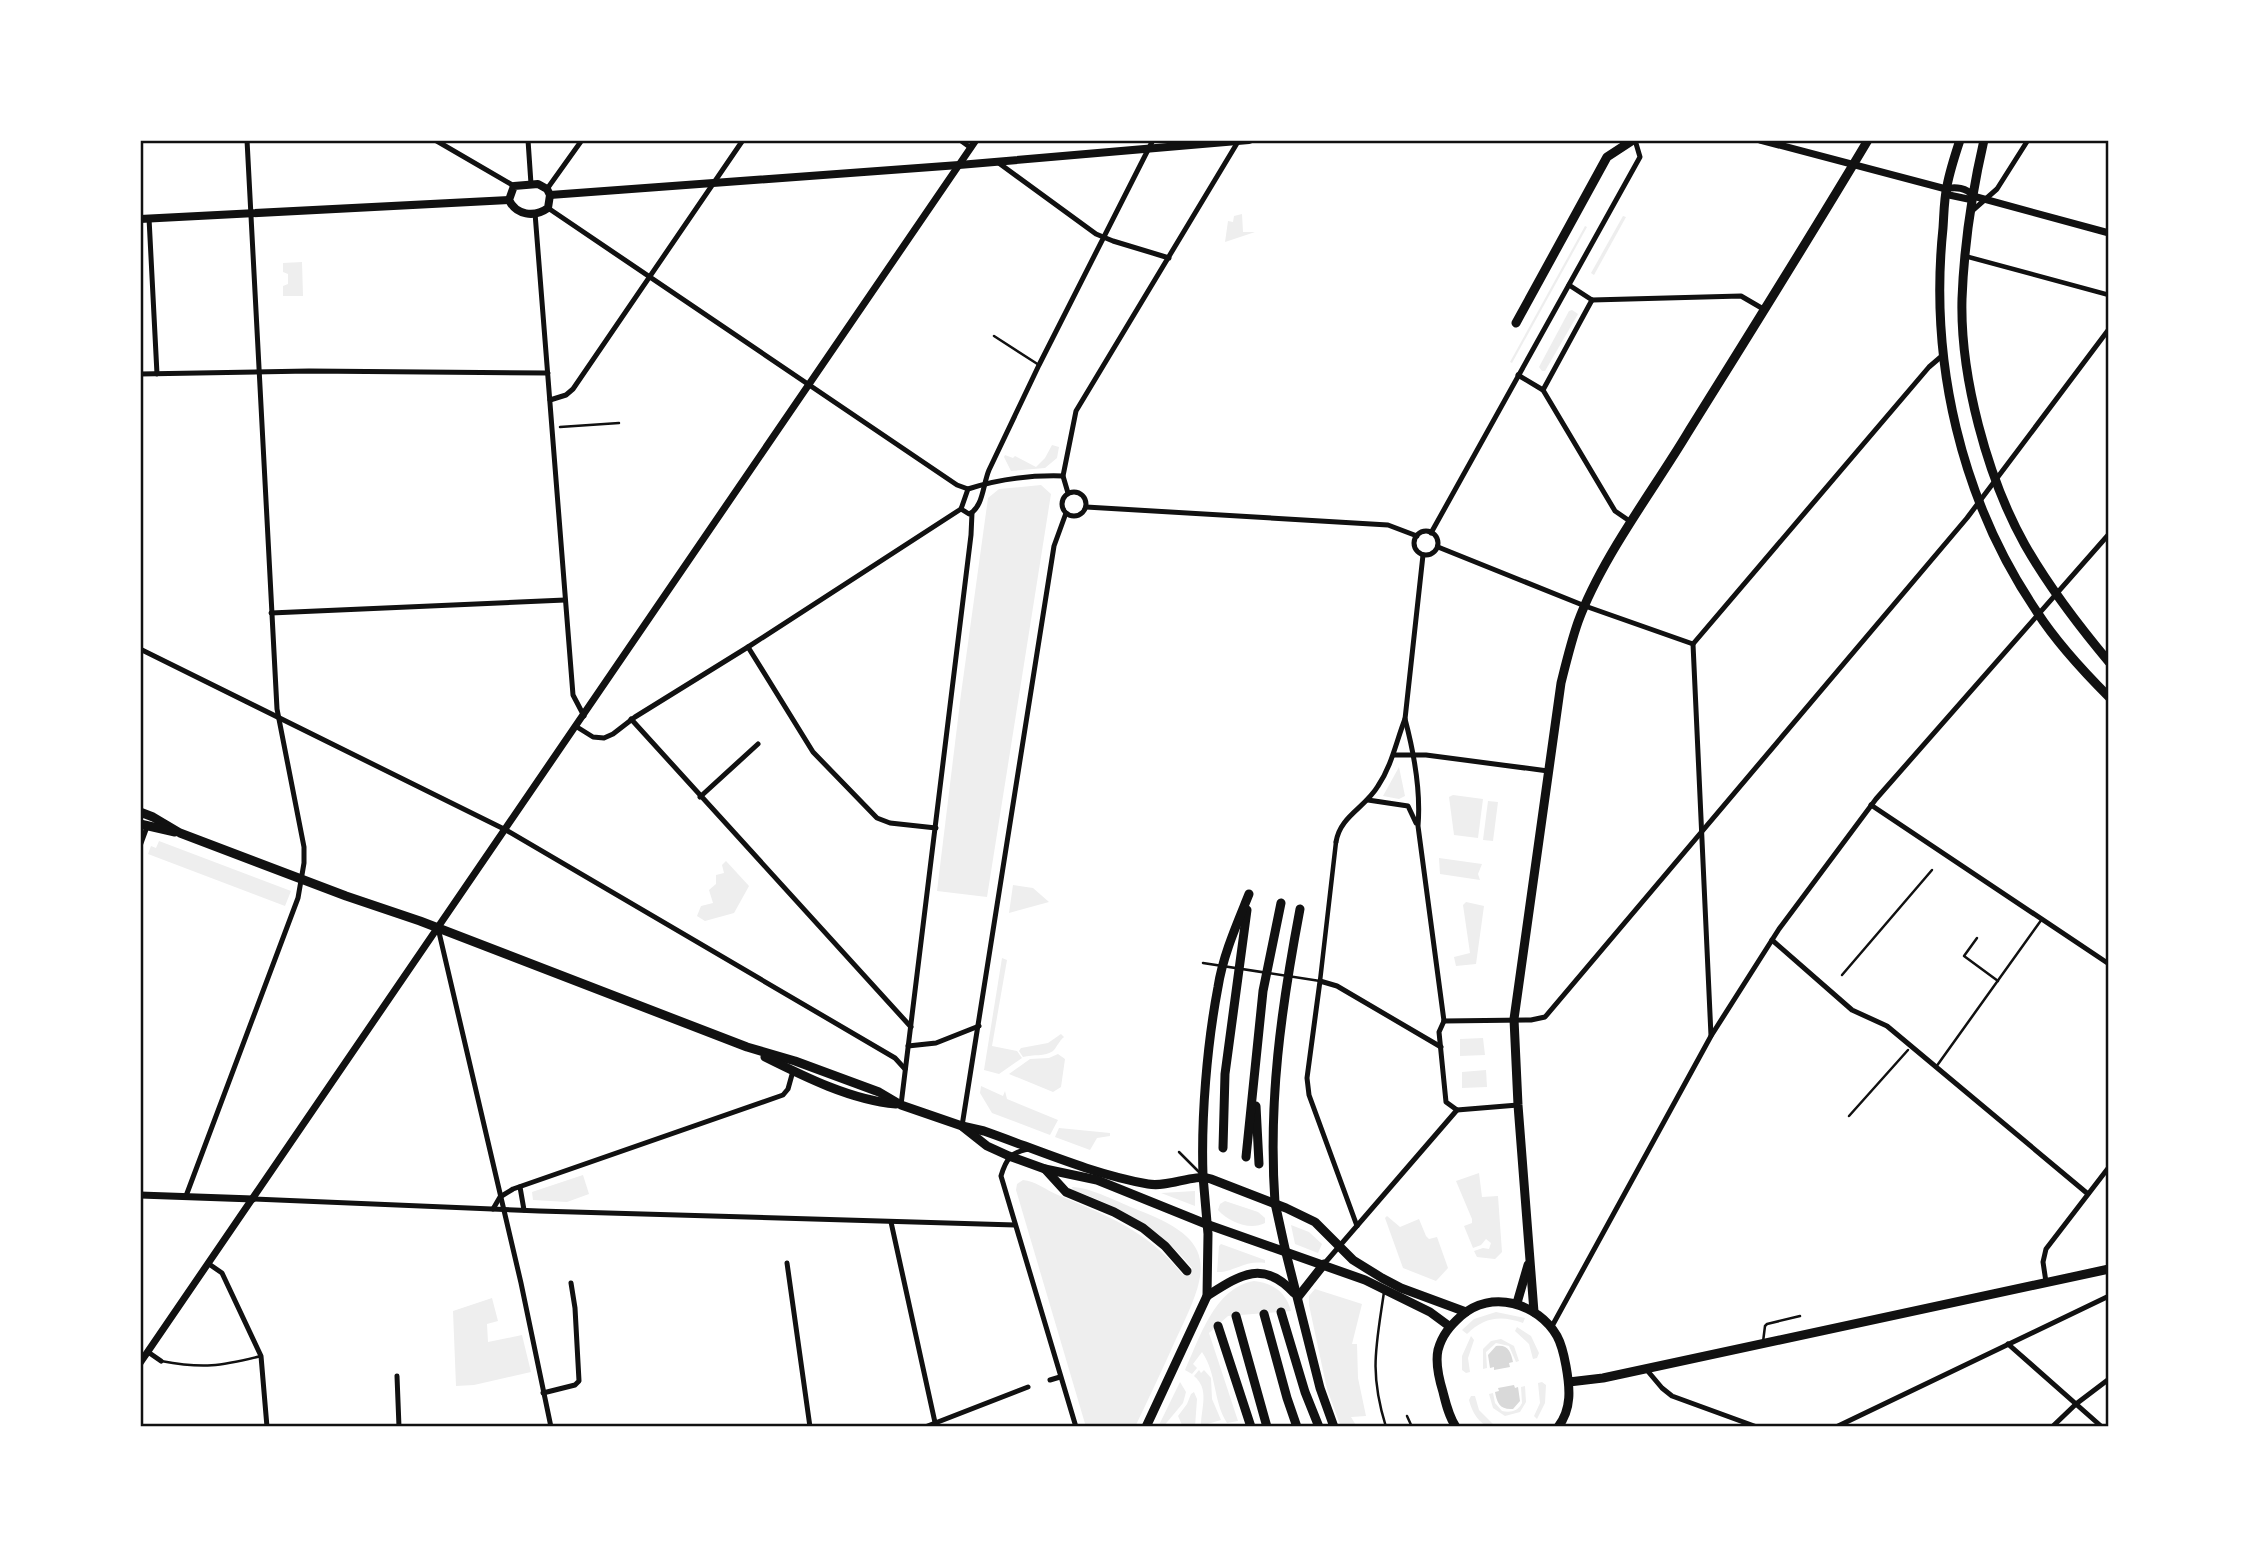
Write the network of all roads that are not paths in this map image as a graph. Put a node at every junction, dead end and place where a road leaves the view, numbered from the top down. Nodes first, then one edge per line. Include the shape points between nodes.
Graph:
1 (247, 140) edge
2 (435, 140) edge
3 (528, 140) edge
4 (582, 140) edge
5 (743, 140) edge
6 (960, 140) edge
7 (976, 140) edge
8 (1153, 140) edge
9 (1239, 140) edge
10 (1249, 140) edge
11 (1634, 140) edge
12 (1760, 140) edge
13 (1868, 140) edge
14 (1960, 140) edge
15 (1984, 140) edge
16 (2028, 140) edge
17 (971, 148) junction
18 (1147, 148) junction
19 (996, 161) junction
20 (1853, 164) junction
21 (960, 165) junction
22 (715, 183) junction
23 (531, 184) junction
24 (514, 186) junction
25 (1946, 189) junction
26 (549, 192) junction
27 (1973, 196) junction
28 (1985, 199) junction
29 (509, 200) junction
30 (548, 208) junction
31 (250, 212) junction
32 (535, 213) junction
33 (1970, 213) junction
34 (144, 218) edge
35 (2109, 233) edge
36 (1104, 238) junction
37 (1965, 256) junction
38 (1169, 258) junction
39 (649, 278) junction
40 (1569, 285) junction
41 (2109, 295) edge
42 (1592, 300) junction
43 (1765, 310) junction
44 (1516, 323) dead end
45 (2109, 329) edge
46 (994, 336) dead end
47 (1942, 355) junction
48 (1039, 365) junction
49 (258, 373) junction
50 (548, 373) junction
51 (140, 374) edge
52 (157, 374) junction
53 (1518, 375) junction
54 (808, 386) junction
55 (1543, 390) junction
56 (550, 400) junction
57 (619, 423) dead end
58 (560, 427) dead end
59 (1063, 477) junction
60 (1997, 481) junction
61 (983, 484) junction
62 (968, 489) junction
63 (1068, 493) junction
64 (1979, 504) junction
65 (1086, 507) junction
66 (961, 509) junction
67 (972, 513) junction
68 (1066, 513) junction
69 (1631, 522) junction
70 (1431, 533) junction
71 (2109, 534) edge
72 (1417, 536) junction
73 (1438, 547) junction
74 (1423, 555) junction
75 (2056, 595) junction
76 (565, 600) junction
77 (1585, 606) junction
78 (271, 613) junction
79 (2038, 615) junction
80 (1693, 644) junction
81 (748, 647) junction
82 (140, 649) edge
83 (2109, 662) edge
84 (2109, 697) edge
85 (584, 716) junction
86 (278, 719) junction
87 (631, 719) junction
88 (1405, 719) junction
89 (577, 727) junction
90 (758, 744) dead end
91 (1412, 754) junction
92 (1394, 755) junction
93 (1548, 771) junction
94 (700, 797) junction
95 (1368, 800) junction
96 (1871, 805) junction
97 (140, 812) edge
98 (144, 825) edge
99 (1418, 826) junction
100 (936, 828) junction
101 (506, 830) junction
102 (1701, 832) junction
103 (180, 833) junction
104 (1336, 842) joint
105 (140, 846) edge
106 (1932, 870) dead end
107 (302, 879) junction
108 (1281, 903) dead end
109 (1300, 909) dead end
110 (2042, 919) junction
111 (438, 928) junction
112 (1977, 938) dead end
113 (1772, 940) junction
114 (1203, 963) dead end
115 (2109, 964) edge
116 (1842, 975) dead end
117 (1320, 981) junction
118 (1998, 981) junction
119 (1514, 1019) junction
120 (1444, 1021) junction
121 (979, 1026) junction
122 (911, 1027) junction
123 (1710, 1036) junction
124 (908, 1046) junction
125 (1441, 1047) junction
126 (1908, 1050) dead end
127 (794, 1066) junction
128 (1936, 1068) junction
129 (905, 1069) junction
130 (1254, 1076) junction
131 (901, 1105) junction
132 (1518, 1105) junction
133 (1457, 1110) junction
134 (1849, 1116) dead end
135 (962, 1126) junction
136 (1223, 1148) dead end
137 (1032, 1149) junction
138 (1179, 1152) dead end
139 (1009, 1156) junction
140 (1246, 1157) dead end
141 (1259, 1164) dead end
142 (2109, 1167) edge
143 (1045, 1169) junction
144 (1203, 1176) junction
145 (520, 1186) junction
146 (2088, 1194) junction
147 (140, 1195) edge
148 (186, 1196) junction
149 (500, 1197) junction
150 (253, 1199) junction
151 (1275, 1203) junction
152 (493, 1209) junction
153 (503, 1209) junction
154 (524, 1210) junction
155 (891, 1223) junction
156 (1206, 1224) junction
157 (1015, 1226) junction
158 (1357, 1226) junction
159 (1340, 1246) junction
160 (1286, 1253) junction
161 (787, 1263) dead end
162 (209, 1264) junction
163 (1324, 1264) junction
164 (1529, 1264) junction
165 (2109, 1269) edge
166 (1187, 1271) dead end
167 (1382, 1278) junction
168 (2046, 1282) junction
169 (571, 1283) dead end
170 (1384, 1290) junction
171 (1207, 1296) junction
172 (2109, 1296) edge
173 (1298, 1297) junction
174 (1517, 1303) junction
175 (1281, 1312) dead end
176 (1466, 1312) junction
177 (1534, 1312) junction
178 (1264, 1314) dead end
179 (1236, 1315) dead end
180 (1800, 1317) dead end
181 (1218, 1326) dead end
182 (1449, 1326) junction
183 (1551, 1328) junction
184 (1763, 1343) junction
185 (2008, 1344) junction
186 (148, 1352) junction
187 (261, 1356) junction
188 (162, 1361) joint
189 (140, 1363) edge
190 (1646, 1368) junction
191 (397, 1376) dead end
192 (1060, 1377) junction
193 (2109, 1379) edge
194 (1050, 1380) dead end
195 (1569, 1382) junction
196 (1028, 1387) dead end
197 (543, 1393) junction
198 (2076, 1404) junction
199 (1407, 1416) dead end
200 (935, 1425) edge
201 (267, 1427) edge
202 (399, 1427) edge
203 (551, 1427) edge
204 (810, 1427) edge
205 (925, 1427) edge
206 (1076, 1427) edge
207 (1146, 1427) edge
208 (1251, 1427) edge
209 (1268, 1427) edge
210 (1297, 1427) edge
211 (1319, 1427) edge
212 (1334, 1427) edge
213 (1386, 1427) edge
214 (1412, 1427) edge
215 (1456, 1427) edge
216 (1558, 1427) edge
217 (1757, 1427) edge
218 (1836, 1427) edge
219 (2052, 1427) edge
220 (2102, 1427) edge

1 - 31 street
2 - 24 street
3 - 23 street
4 - 26 street
5 - 22 street
6 - 17 street
7 - 17 street
8 - 18 street
9 - 10 main road
9 - 18 main road
9 - 38 street
11 - 40 street via 1640,157
11 - 44 main road via 1607,157
12 - 20 street
13 - 20 main road
14 - 25 main road
15 - 27 main road
16 - 28 street via 1997,189
17 - 21 street
18 - 19 main road
18 - 36 street
19 - 21 main road
19 - 36 street
20 - 25 street
20 - 43 main road
21 - 22 main road
21 - 54 street
22 - 26 main road
22 - 39 street
23 - 24 main road
23 - 26 main road via 543,185
24 - 29 main road
25 - 27 street via 1949,195
25 - 47 main road via 1940,255
26 - 30 main road
27 - 28 street
27 - 33 main road
28 - 33 street
28 - 35 street
29 - 31 main road
29 - 32 main road via 517,211
30 - 32 main road
30 - 39 street
31 - 34 main road
31 - 49 street
32 - 50 street
33 - 37 main road
34 - 52 street
36 - 38 street
36 - 48 street
37 - 41 street
37 - 60 main road via 1962,301 1970,384
38 - 59 street via 1076,411
39 - 54 street
39 - 56 street via 573,389
40 - 42 street
40 - 53 street
42 - 43 street via 1741,296
42 - 55 street
43 - 69 main road
45 - 60 street
46 - 48 lane
47 - 64 main road via 1957,435
47 - 80 street
48 - 61 street
49 - 50 street
49 - 52 street
49 - 78 street
50 - 56 street
51 - 52 street
53 - 55 street
53 - 70 street
54 - 62 street
54 - 85 street
55 - 69 street via 1615,512
56 - 76 street
57 - 58 lane
59 - 61 street
59 - 63 street
60 - 64 street
60 - 75 main road via 2025,544
61 - 62 street
61 - 67 street via 979,506
62 - 66 street
63 - 65 street via 1080,492
63 - 68 street via 1062,503
64 - 79 main road
64 - 102 street
65 - 68 street via 1078,516
65 - 72 street via 1388,525
66 - 67 street
66 - 81 street
67 - 100 street
68 - 121 street via 1054,546
69 - 77 main road
70 - 72 street
70 - 73 street
71 - 75 street
72 - 74 street via 1415,547
73 - 74 street
73 - 77 street
74 - 88 street
75 - 79 street
75 - 83 main road
76 - 78 street
76 - 85 street via 573,695
77 - 80 street
77 - 93 main road via 1561,683
78 - 86 street
79 - 84 main road
79 - 96 street
80 - 102 street
81 - 87 street
81 - 100 street via 813,752 877,818
82 - 86 street
85 - 89 street
86 - 101 street
86 - 107 street via 304,847
87 - 89 street via 604,738
87 - 94 street
88 - 91 street
88 - 92 street
89 - 101 street
90 - 94 street
91 - 92 street
91 - 93 street
91 - 99 street
92 - 95 street
93 - 119 main road
94 - 122 street
95 - 99 street via 1408,806
95 - 104 street via 1342,823
96 - 110 street
96 - 113 street
97 - 103 main road
98 - 103 main road
98 - 105 street
99 - 120 street
100 - 122 street
101 - 111 street
101 - 129 street via 895,1058
102 - 119 street via 1545,1017
102 - 123 street
103 - 107 main road
104 - 117 street
106 - 116 lane
107 - 111 main road
107 - 148 street
108 - 130 main road via 1263,991
109 - 151 main road via 1274,1079
110 - 115 street
110 - 118 lane
111 - 127 main road
111 - 149 street
111 - 150 street
112 - 118 lane via 1964,956
113 - 123 street
113 - 128 street via 1852,1010 1888,1026
114 - 117 lane
117 - 125 street via 1337,986
117 - 158 street via 1307,1078 1309,1095
118 - 128 lane
119 - 120 street
119 - 132 main road
120 - 125 street via 1439,1032
121 - 124 street via 936,1043
121 - 135 street
122 - 124 street
123 - 183 street
124 - 129 street
125 - 133 street via 1446,1102
126 - 134 lane
127 - 131 main road via 879,1092
127 - 145 street via 783,1096
128 - 146 street
129 - 131 street
130 - 140 main road
130 - 141 main road
131 - 135 main road
132 - 133 street
132 - 164 main road
133 - 158 street
135 - 137 main road
135 - 139 main road
136 - 144 main road via 1225,1074 1249,894 1218,985 1203,1129
137 - 139 street
137 - 144 main road via 1125,1180 1160,1186
138 - 144 lane
139 - 143 main road
139 - 157 street via 1002,1176
142 - 146 street
143 - 156 main road via 1097,1180
143 - 166 main road via 1066,1192 1143,1228 1166,1245
144 - 151 main road
144 - 156 main road
145 - 149 street
145 - 154 street
146 - 168 street via 2046,1248
147 - 148 street
148 - 150 street
149 - 152 street
149 - 153 street
150 - 152 street
150 - 162 street
151 - 159 main road via 1315,1222
151 - 160 main road
152 - 153 street
153 - 154 street
153 - 197 street
154 - 155 street
155 - 157 street
155 - 200 street
156 - 160 main road
156 - 171 main road
157 - 192 street
158 - 159 street
159 - 163 street
159 - 167 main road
160 - 163 main road
160 - 173 main road
161 - 204 street
162 - 186 street
162 - 187 street via 222,1273
163 - 170 main road
163 - 173 main road
164 - 174 main road
164 - 177 main road
165 - 168 main road
167 - 170 lane
167 - 176 main road
168 - 184 main road
169 - 197 street via 579,1381
170 - 182 main road
170 - 213 lane via 1374,1370
171 - 173 main road via 1248,1273 1267,1274 1284,1282
171 - 207 main road
172 - 185 street
173 - 212 main road
174 - 176 main road via 1489,1302
174 - 177 main road
175 - 211 main road
176 - 182 main road
177 - 183 main road
178 - 210 main road
179 - 209 main road
180 - 184 lane via 1767,1324
181 - 208 main road
182 - 215 main road via 1437,1363
183 - 195 main road via 1562,1347
184 - 190 main road
185 - 198 street
185 - 218 street
186 - 188 street
186 - 189 street
187 - 188 lane via 220,1366
187 - 201 street
190 - 195 main road
190 - 217 street via 1672,1395
191 - 202 street
192 - 194 street
192 - 206 street
193 - 198 street
195 - 216 main road via 1570,1397
196 - 200 street
197 - 203 street
198 - 219 street
198 - 220 street
199 - 214 lane
200 - 205 street

